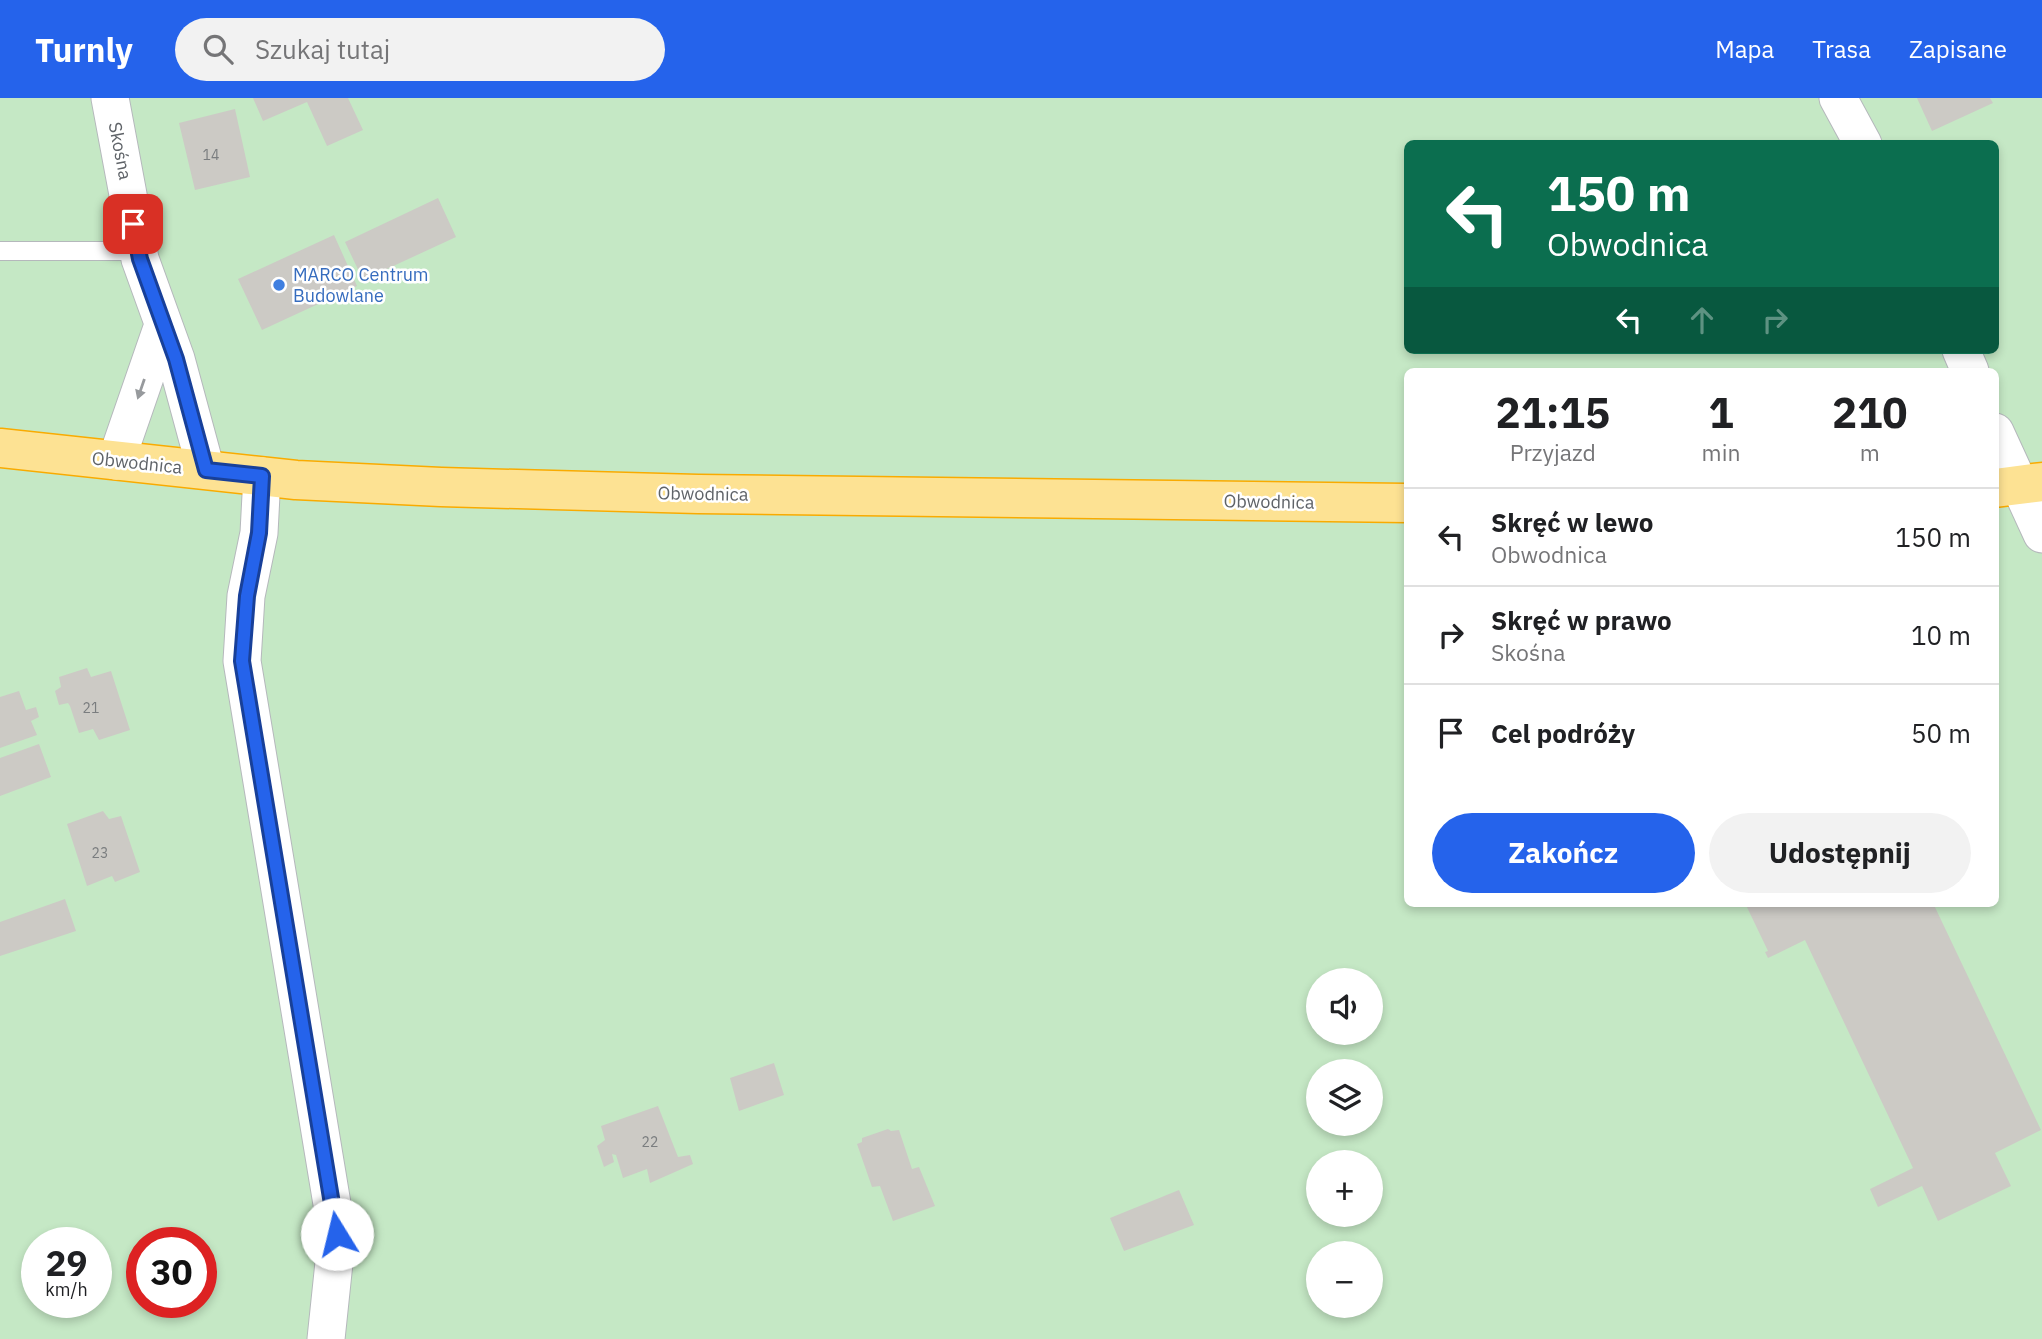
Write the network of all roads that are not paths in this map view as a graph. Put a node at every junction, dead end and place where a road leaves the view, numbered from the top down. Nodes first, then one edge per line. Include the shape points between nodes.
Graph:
1 (110, 98) edge
2 (1838, 98) edge
3 (1861, 140) edge
4 (0, 251) edge
5 (138, 251) junction
6 (163, 325) junction
7 (1999, 441) edge
8 (0, 448) edge
9 (116, 461) junction
10 (206, 470) junction
11 (262, 476) junction
12 (2019, 485) edge
13 (1404, 503) edge
14 (2042, 534) edge
15 (326, 1339) edge

1 - 5 street, Skośna
2 - 3 street
4 - 5 lane
5 - 6 street, Skośna
6 -> 9 street
6 - 10 street, Skośna
7 - 12 street
8 - 9 highway, Obwodnica
9 - 10 highway, Obwodnica
10 - 11 highway, Obwodnica
11 - 13 highway, Obwodnica via 441,487 698,494
11 - 15 street via 242,661 337,1234
12 - 14 street

